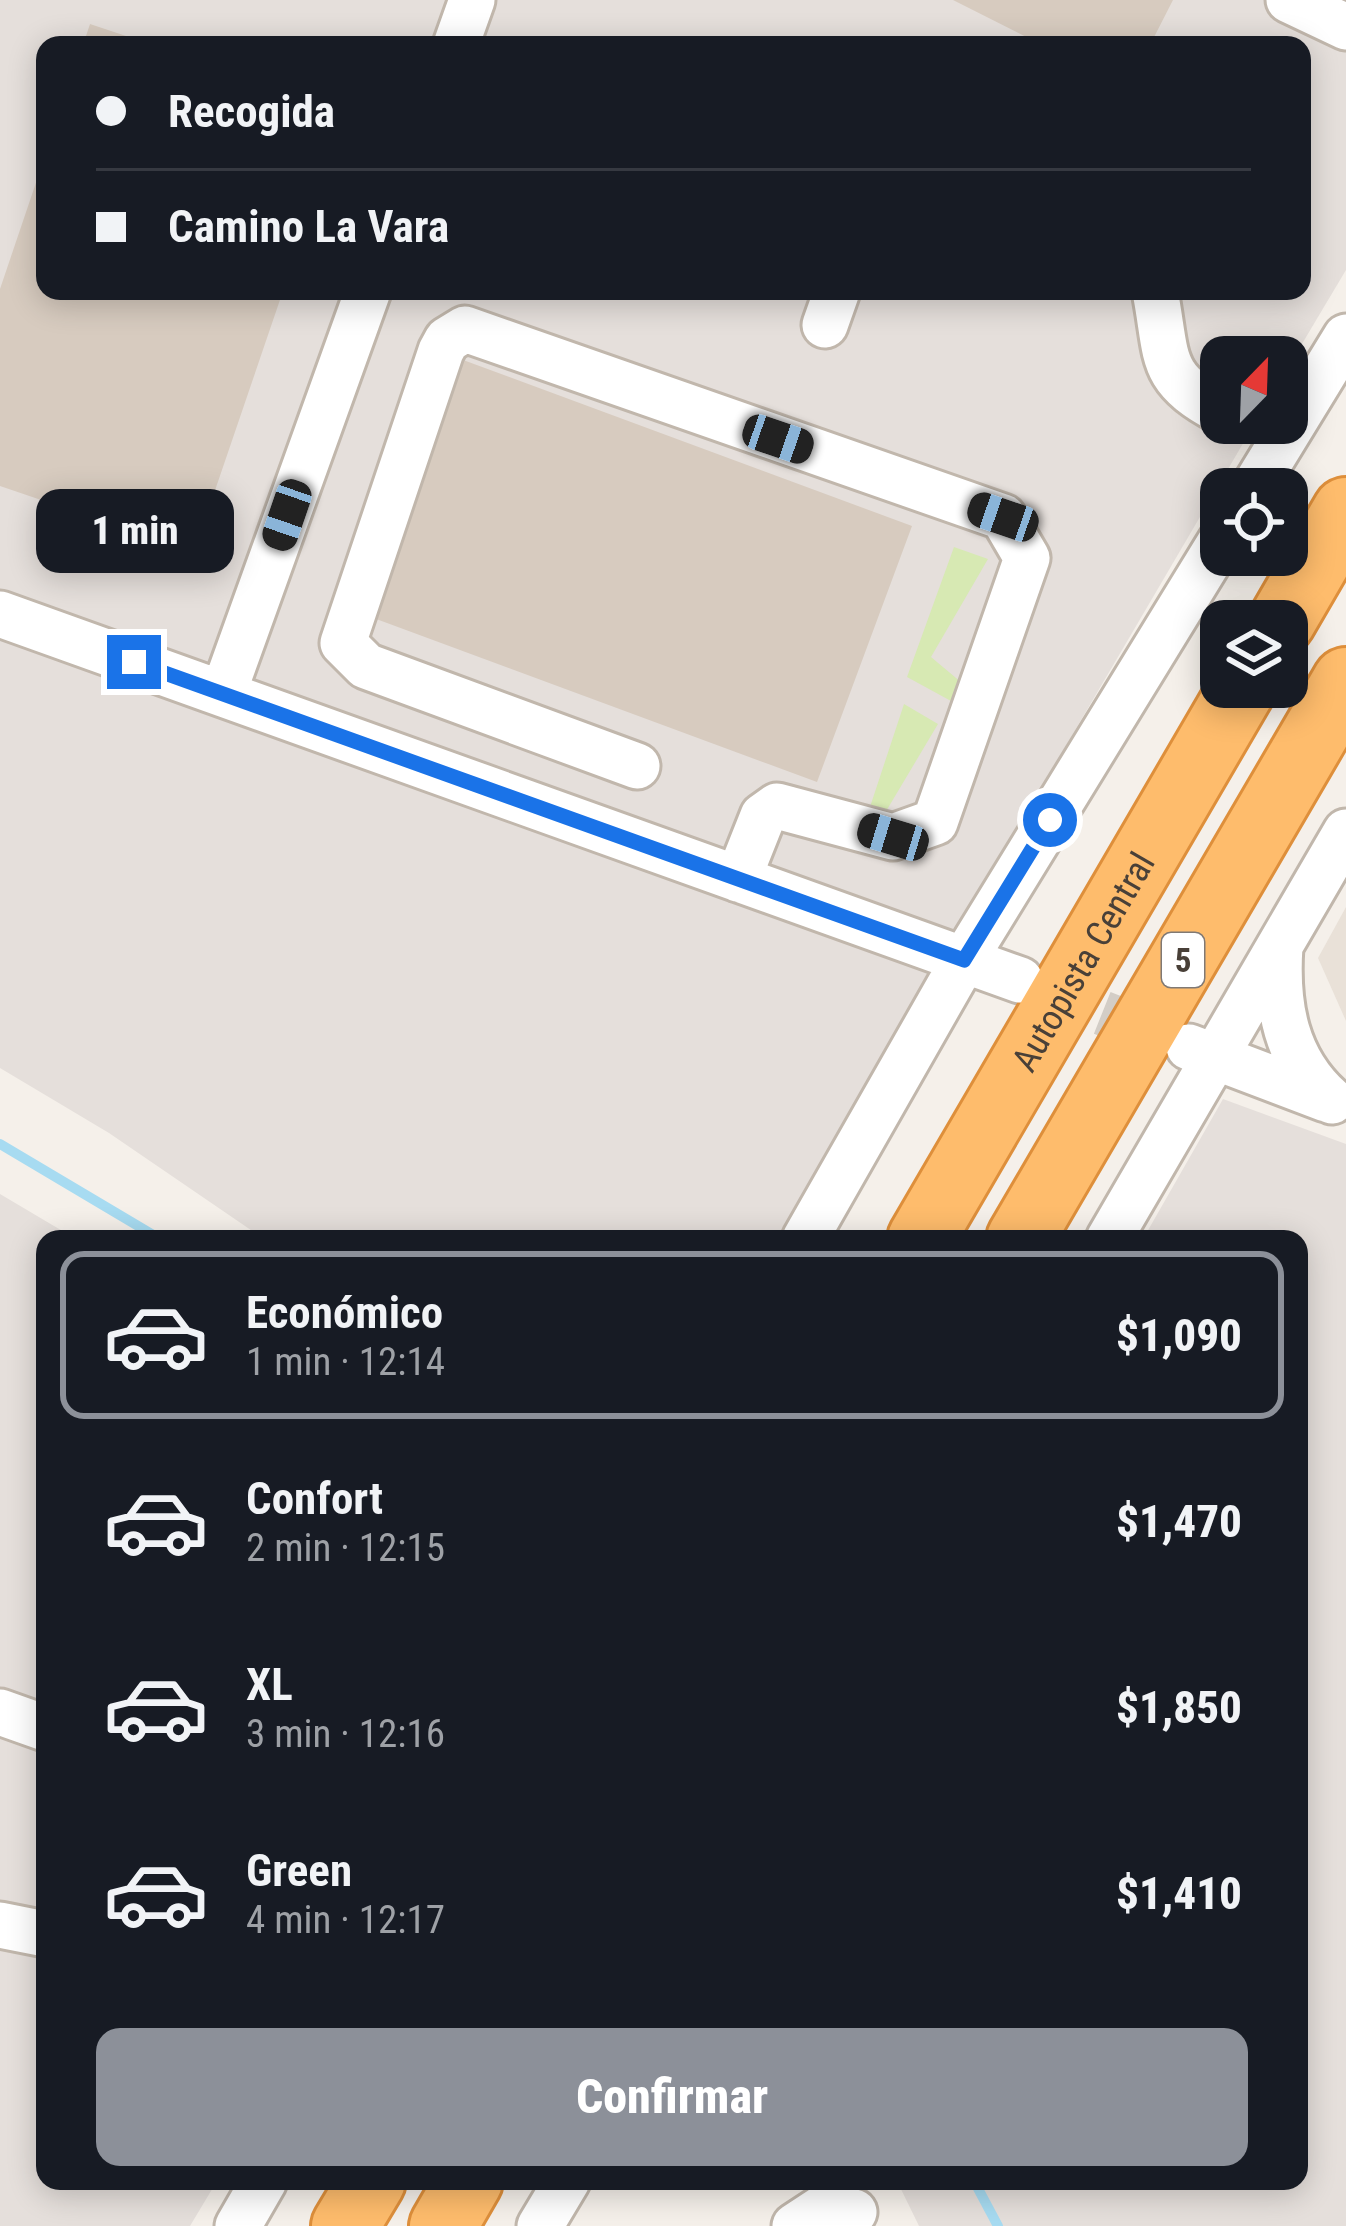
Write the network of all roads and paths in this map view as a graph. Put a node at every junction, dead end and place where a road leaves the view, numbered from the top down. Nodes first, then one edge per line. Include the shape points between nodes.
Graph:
1 (472, 0) edge
2 (1289, 0) edge
3 (1346, 28) edge
4 (459, 36) edge
5 (365, 300) edge
6 (1157, 300) edge
7 (1346, 337) edge
8 (1308, 380) edge
9 (1200, 400) edge
10 (1346, 511) edge
11 (1200, 575) edge
12 (1294, 600) edge
13 (0, 614) edge
14 (1346, 682) edge
15 (223, 694) junction
16 (1231, 708) edge
17 (637, 766) dead end
18 (1346, 832) edge
19 (738, 879) junction
20 (1280, 944) junction
21 (964, 960) junction
22 (1020, 980) tunnel mouth
23 (1201, 1052) junction
24 (1339, 1104) edge
25 (811, 1230) edge
26 (926, 1230) edge
27 (1025, 1230) edge
28 (1113, 1230) edge
29 (0, 1712) edge
30 (36, 1725) edge
31 (0, 1924) edge
32 (36, 1932) edge
33 (259, 2190) edge
34 (367, 2190) edge
35 (464, 2190) edge
36 (562, 2190) edge
37 (849, 2206) edge
38 (238, 2226) edge
39 (345, 2226) edge
40 (443, 2226) edge
41 (541, 2226) edge
42 (795, 2226) edge

1 - 4 street
2 - 3 street
5 - 15 street
6 - 9 street via 1171,370 1180,389
7 - 8 street
10 - 12 highway
11 - 21 street
13 - 15 street
14 - 27 highway, 5
15 - 19 street
16 - 26 highway, Autopista Central / 5
17 - 19 street via 366,666 343,643 441,351 465,329 1003,517 1019,538 1027,558 934,822 893,837 777,806 763,816
18 - 20 street
19 - 21 street
20 - 23 street
20 - 24 street via 1279,1000 1289,1042 1306,1074
21 - 22 street
21 - 25 street
23 - 24 street
23 - 28 street
29 - 30 street
31 - 32 street
33 - 38 street
34 - 39 highway
35 - 40 highway
36 - 41 street
37 - 42 street via 824,2206

